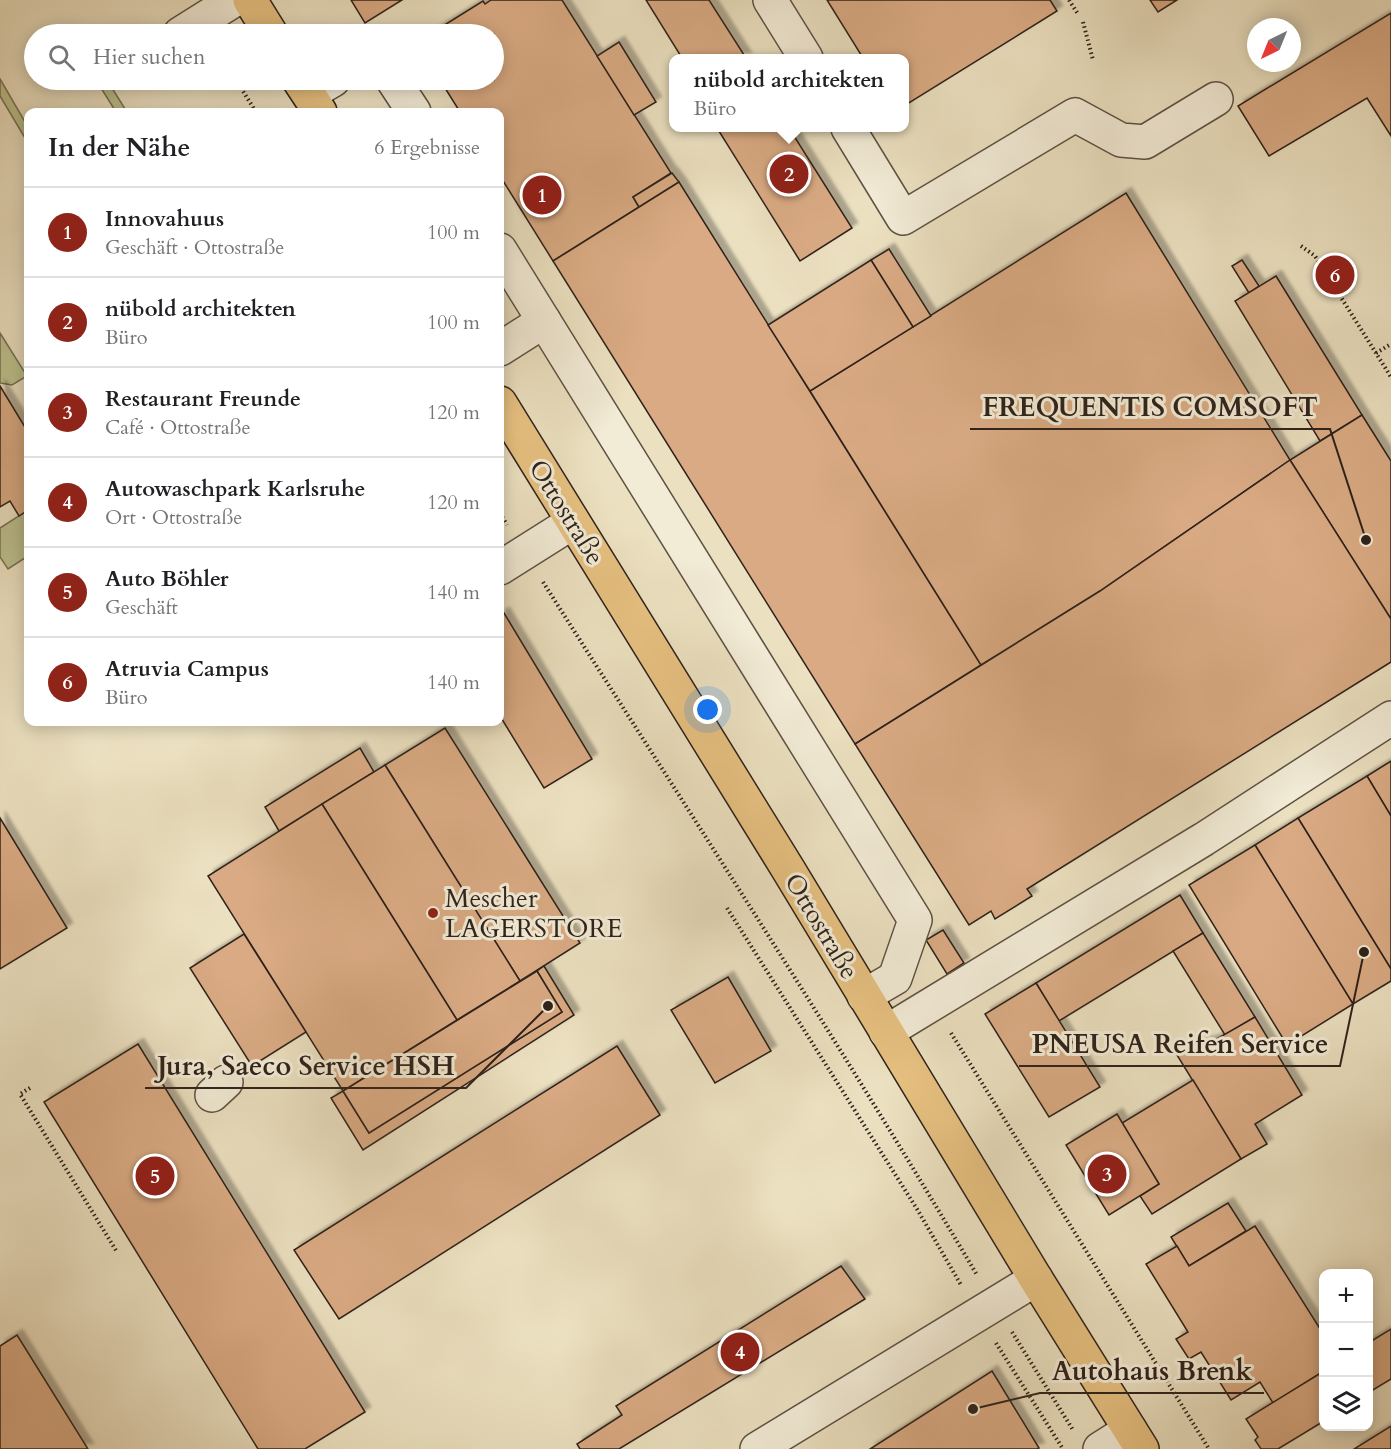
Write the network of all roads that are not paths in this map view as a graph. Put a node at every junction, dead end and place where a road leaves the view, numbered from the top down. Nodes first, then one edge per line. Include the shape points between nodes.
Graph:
1 (234, 0) edge
2 (250, 0) edge
3 (770, 0) edge
4 (196, 24) edge
5 (265, 24) edge
6 (804, 54) edge
7 (400, 90) edge
8 (1216, 99) dead end
9 (411, 108) edge
10 (850, 132) edge
11 (504, 256) edge
12 (544, 321) junction
13 (504, 346) edge
14 (504, 410) edge
15 (573, 522) junction
16 (512, 560) edge
17 (1391, 718) edge
18 (864, 996) junction
19 (886, 1032) junction
20 (1036, 1279) junction
21 (1136, 1439) edge
22 (1090, 1444) edge
23 (757, 1449) edge

1 - 4 lane
2 - 5 main road
3 - 6 lane
7 - 9 lane
8 - 10 lane via 1145,142 1121,140 1075,115 903,218
11 - 12 lane
12 - 13 lane
12 - 18 lane via 915,920 895,978
14 - 15 main road, Ottostraße
15 - 16 lane
15 - 18 main road, Ottostraße
17 - 19 lane via 1204,839
18 - 19 main road, Ottostraße
19 - 20 main road, Ottostraße
20 - 21 main road, Ottostraße
20 - 23 lane
21 - 22 lane

